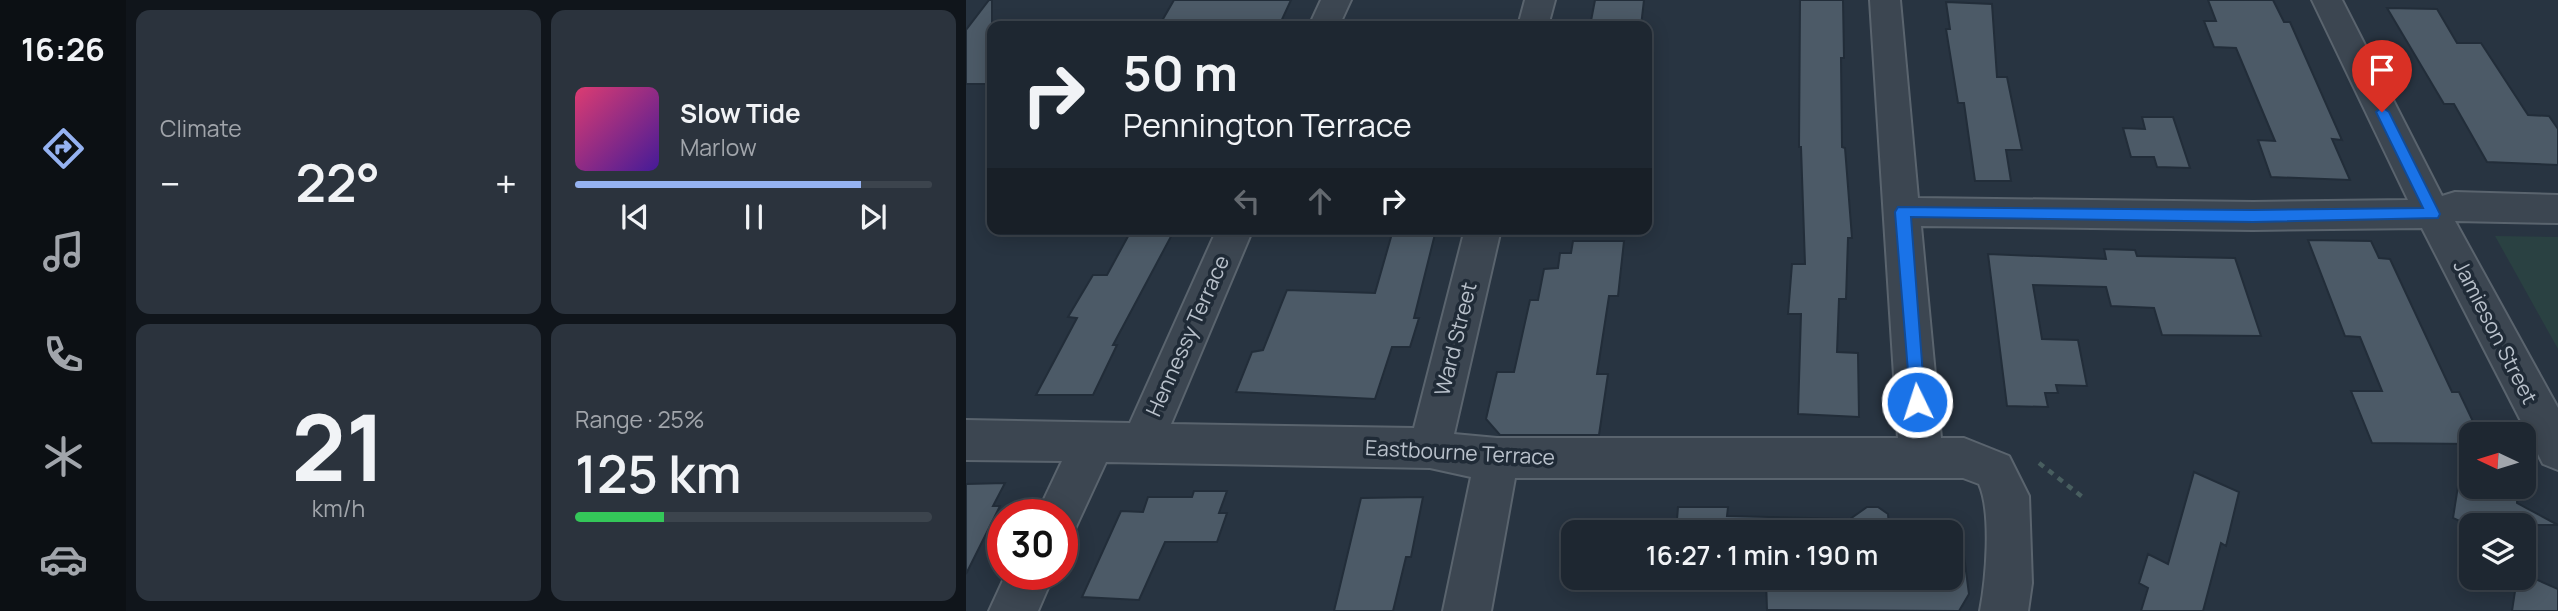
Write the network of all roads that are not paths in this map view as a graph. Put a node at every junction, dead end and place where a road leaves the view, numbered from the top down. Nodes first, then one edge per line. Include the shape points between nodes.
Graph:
1 (1336, 0) edge
2 (1540, 0) edge
3 (1885, 0) edge
4 (2326, 0) edge
5 (1326, 21) edge
6 (1534, 21) edge
7 (2558, 209) edge
8 (1903, 212) junction
9 (2433, 214) junction
10 (1232, 235) edge
11 (1482, 235) edge
12 (966, 440) edge
13 (1093, 443) junction
14 (1142, 443) junction
15 (1430, 448) junction
16 (2558, 450) edge
17 (1921, 457) junction
18 (1497, 458) junction
19 (1066, 499) edge
20 (1023, 590) edge
21 (1013, 611) edge
22 (1467, 611) edge
23 (2004, 611) edge

1 - 5 street
2 - 6 street
3 - 8 street
4 - 9 street, Jamieson Street
7 - 9 street via 2455,206
8 - 9 street
8 - 17 street
9 - 16 street, Jamieson Street
10 - 14 street, Hennessy Terrace
11 - 15 street, Ward Street
12 - 13 street, Eastbourne Terrace
13 - 14 street, Eastbourne Terrace
13 - 19 street
14 - 15 street, Eastbourne Terrace
15 - 18 street, Eastbourne Terrace via 1464,457
17 - 18 street, Eastbourne Terrace
17 - 23 street, Eastbourne Terrace via 1964,458 1994,470 2007,496 2010,583
18 - 22 street
20 - 21 street

